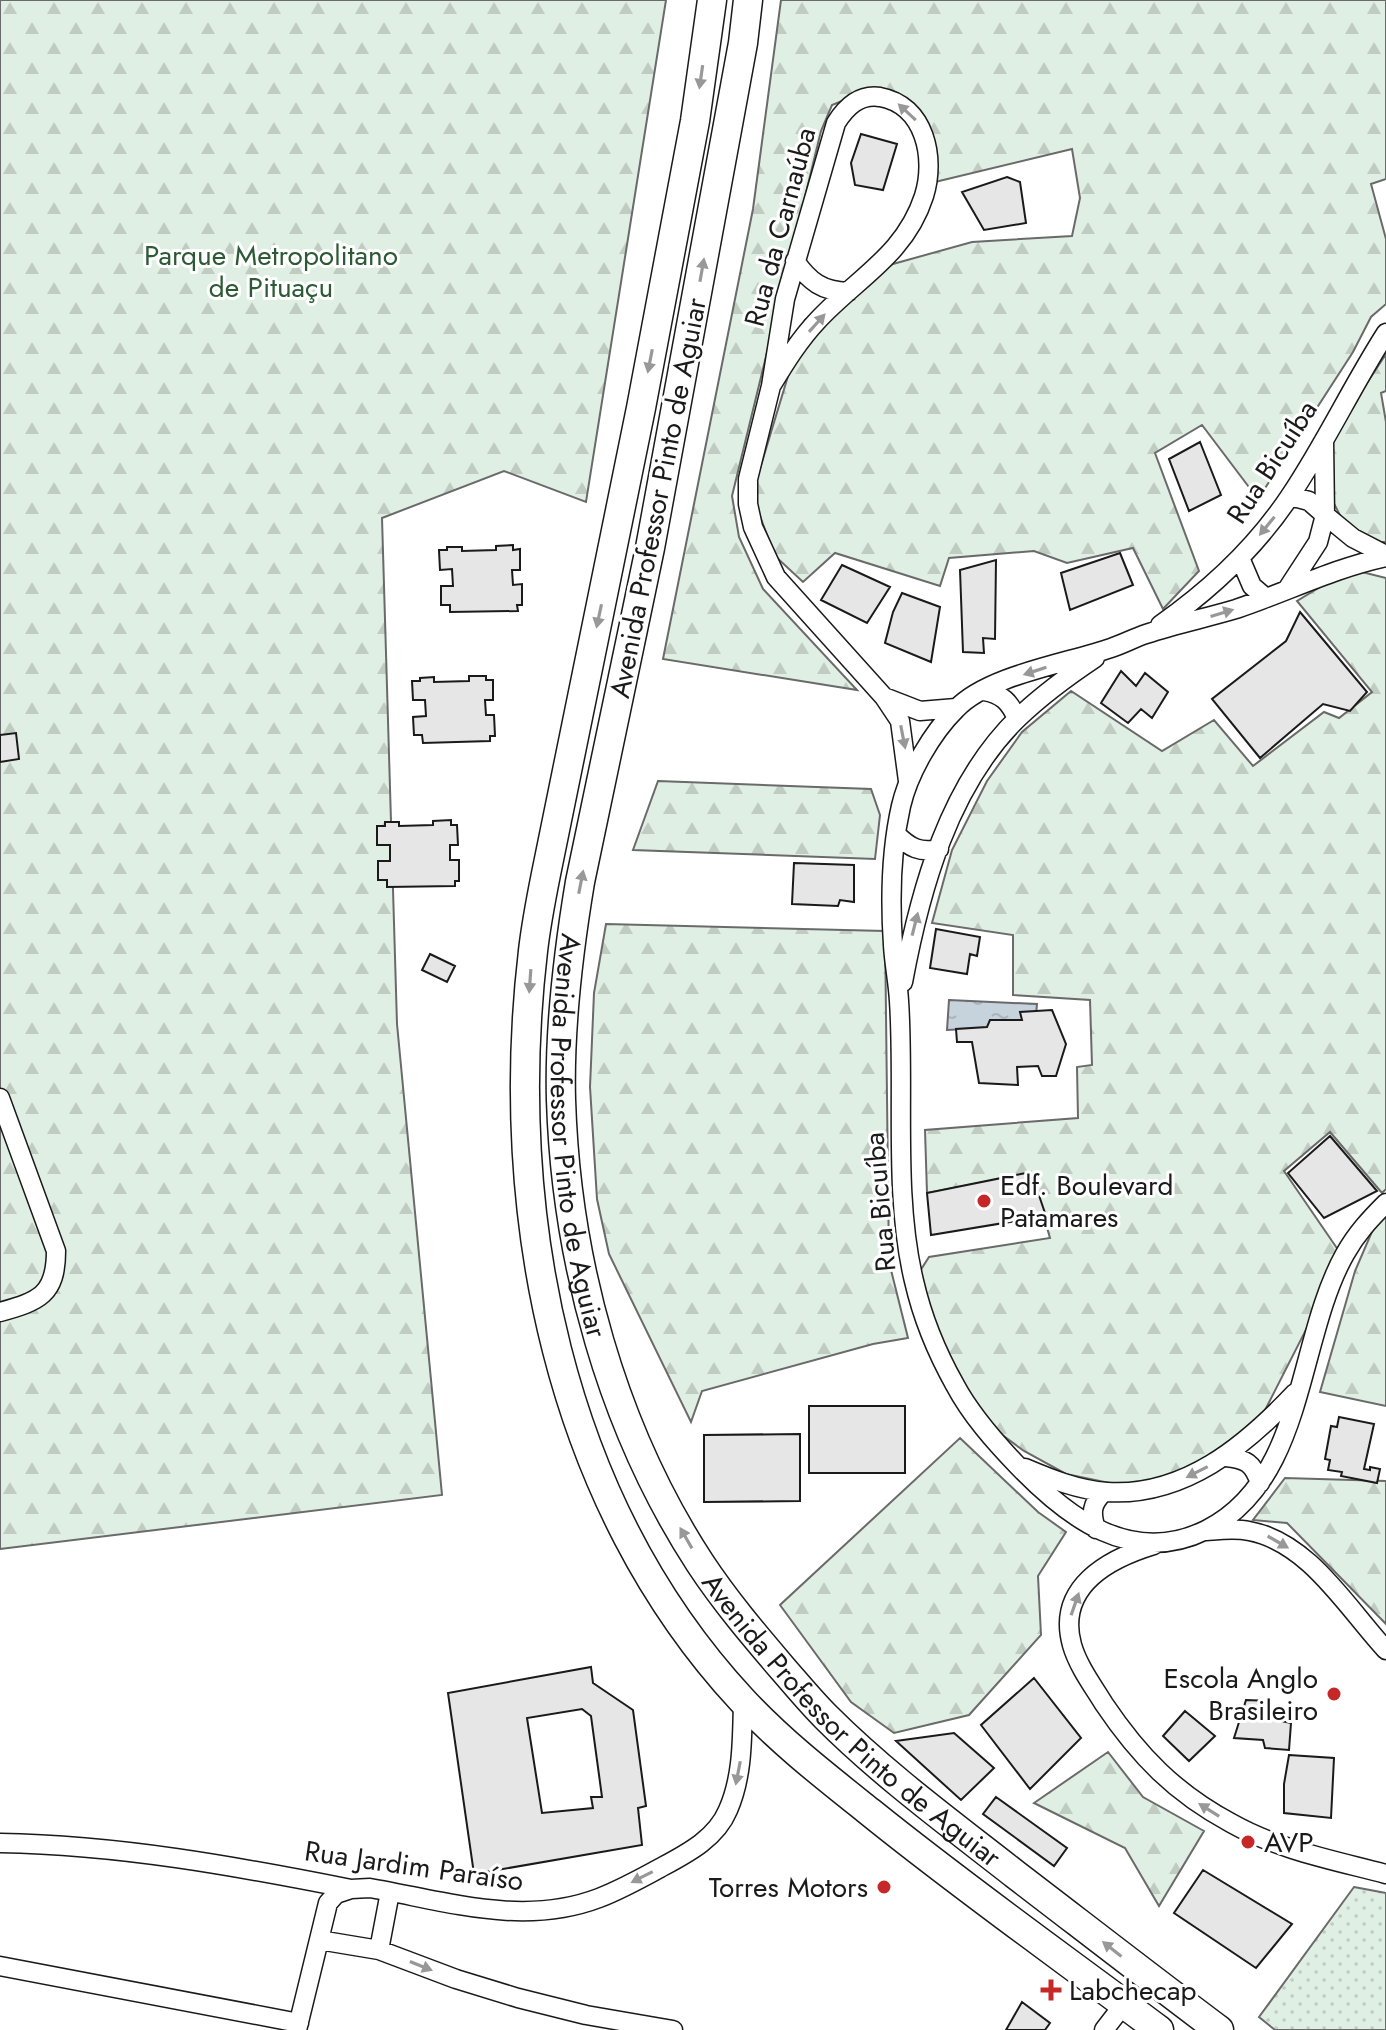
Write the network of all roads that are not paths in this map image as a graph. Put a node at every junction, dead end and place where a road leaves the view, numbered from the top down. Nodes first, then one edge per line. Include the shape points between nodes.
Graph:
1 (712, 0) edge
2 (748, 0) edge
3 (795, 261) junction
4 (848, 292) junction
5 (1386, 333) edge
6 (771, 386) junction
7 (1324, 437) junction
8 (1290, 496) junction
9 (1325, 515) junction
10 (1386, 556) edge
11 (1240, 558) junction
12 (1288, 588) junction
13 (1266, 598) junction
14 (1146, 634) junction
15 (1110, 649) junction
16 (984, 691) junction
17 (884, 697) junction
18 (956, 708) junction
19 (1017, 719) junction
20 (908, 781) junction
21 (896, 834) junction
22 (939, 849) junction
23 (899, 1001) junction
24 (0, 1098) edge
25 (1386, 1203) edge
26 (0, 1312) edge
27 (1300, 1389) junction
28 (1226, 1457) junction
29 (1017, 1465) junction
30 (1260, 1483) junction
31 (1104, 1492) junction
32 (1096, 1529) junction
33 (1203, 1532) junction
34 (1163, 1542) junction
35 (1386, 1650) edge
36 (743, 1702) junction
37 (0, 1843) edge
38 (1386, 1874) edge
39 (351, 1889) junction
40 (390, 1892) junction
41 (319, 1940) junction
42 (379, 1950) junction
43 (0, 1966) edge
44 (1124, 2004) junction
45 (298, 2026) edge
46 (673, 2030) edge
47 (1104, 2030) edge
48 (1159, 2030) edge
49 (1219, 2030) edge

1 -> 36 main road, Avenida Professor Pinto de Aguiar via 663,293 538,919 526,1111 540,1265 566,1386 592,1460 644,1568
49 -> 2 main road, Avenida Professor Pinto de Aguiar via 870,1758 767,1650 700,1563 662,1494 610,1373 590,1305 565,1164 561,1082 568,956 676,416
3 - 4 street via 816,285
4 -> 3 street, Rua da Carnaúba via 900,244 923,198 928,179 925,138 905,106 873,96 845,108
3 - 6 street, Rua da Carnaúba
6 -> 4 street, Rua da Carnaúba via 793,350
5 - 7 street, Rua Bicuíba
6 - 17 street, Rua da Carnaúba via 748,479 753,527 776,577
7 - 8 street, Rua Bicuíba
7 - 9 street
8 - 9 street via 1309,501
8 -> 11 street, Rua Bicuíba
9 - 10 street
9 - 12 street via 1318,542
10 - 12 street, Rua Bicuíba
11 - 13 street via 1252,586
11 - 14 street, Rua Bicuíba via 1190,604
12 - 13 street, Rua Bicuíba
14 -> 13 street, Rua Bicuíba
14 - 15 street, Rua Bicuíba
15 -> 16 street, Rua Bicuíba
15 - 19 street, Rua Bicuíba
16 - 18 street, Rua Bicuíba
16 - 19 street via 1005,698
17 - 18 street, Rua da Carnaúba via 920,711
17 -> 20 street, Rua da Carnaúba via 900,721
18 - 20 street, Rua Bicuíba
19 - 22 street, Rua Bicuíba via 984,758
20 - 21 street, Rua Bicuíba
21 - 22 street via 916,850
21 - 23 street, Rua Bicuíba via 893,946
23 -> 22 street, Rua Bicuíba
23 - 29 street, Rua Bicuíba via 904,1191 914,1281 956,1388
24 - 26 street via 53,1242 56,1270 40,1297
25 - 27 street, Rua Bicuíba via 1343,1257
27 - 28 street, Rua Bicuíba
27 - 30 street, Rua Bicuíba
28 - 30 street via 1250,1462
28 -> 31 street, Rua Bicuíba via 1178,1481
29 - 31 street, Rua Bicuíba
29 - 32 street, Rua Bicuíba via 1046,1495
30 - 33 street, Rua Bicuíba via 1240,1507
31 - 32 street via 1092,1508
32 - 34 street, Rua Bicuíba via 1116,1537
33 - 34 street, Rua Bicuíba
33 -> 35 street via 1247,1530 1284,1545 1319,1575
38 -> 34 street via 1263,1840 1230,1823 1172,1785 1122,1730 1072,1647 1072,1610 1094,1573 1113,1560
36 -> 40 street, Rua Jardim Paraíso via 742,1755 729,1808 709,1838 658,1869 597,1899 520,1912
36 - 44 main road, Avenida Professor Pinto de Aguiar via 911,1845
37 - 39 street, Rua Jardim Paraíso via 152,1854
39 - 40 street, Rua Jardim Paraíso
39 - 41 street via 328,1903
40 - 42 street
41 - 42 street
41 - 45 street
42 -> 46 street via 518,1998
43 - 45 street
44 - 47 street
44 - 48 main road, Avenida Professor Pinto de Aguiar

